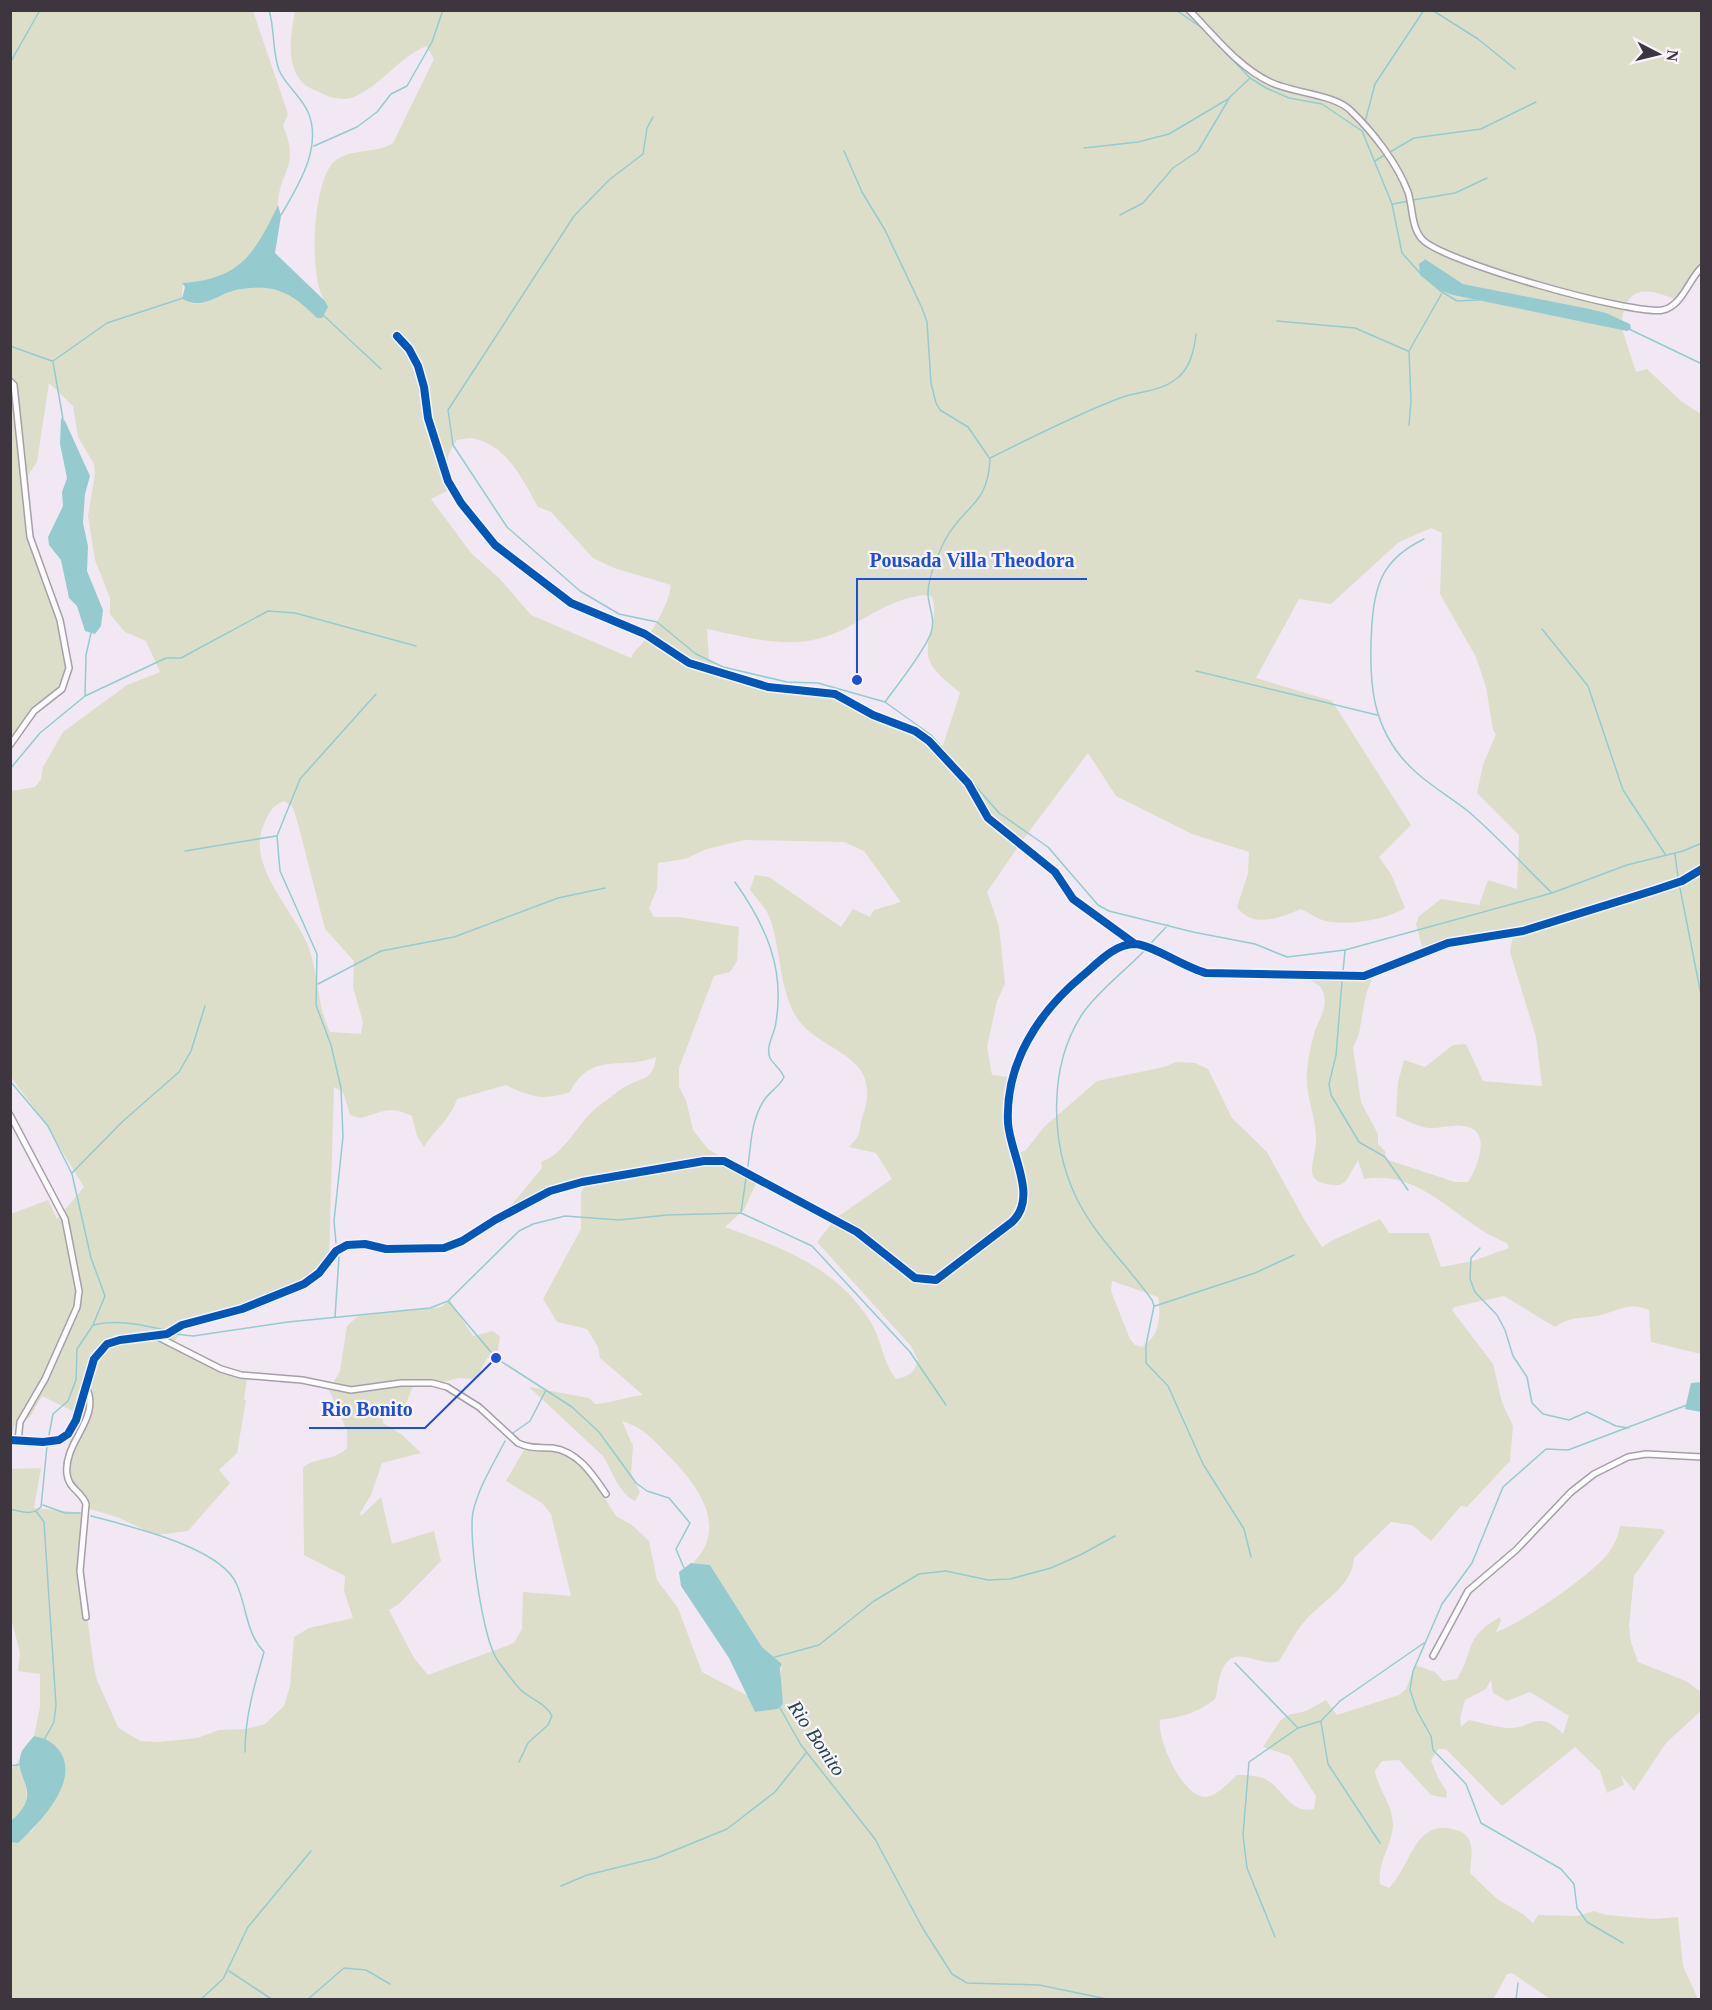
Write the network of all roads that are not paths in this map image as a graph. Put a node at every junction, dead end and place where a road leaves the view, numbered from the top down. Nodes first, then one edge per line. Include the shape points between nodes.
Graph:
1 (1189, 10) edge
2 (1701, 267) edge
3 (397, 336) dead end
4 (10, 381) edge
5 (10, 745) edge
6 (1701, 869) edge
7 (1135, 944) junction
8 (10, 1115) edge
9 (156, 1336) junction
10 (86, 1387) junction
11 (14, 1440) edge
12 (1701, 1457) edge
13 (606, 1494) dead end
14 (86, 1617) dead end
15 (1433, 1656) dead end

1 - 2 street via 1259,76 1350,109 1399,171 1420,237 1445,255 1564,292 1654,310 1673,305
3 - 7 street via 418,366 428,418 448,481 460,503 495,545 572,603 645,634 689,663 768,687 835,694 873,715 915,730 968,783 988,818 1055,872 1073,899
4 - 5 street via 14,385 25,467 30,537 60,620 69,668 62,689 34,711
6 - 7 street via 1682,881 1655,890 1523,930 1448,944 1364,976 1206,973
7 - 9 street via 1113,951 1072,984 1030,1033 1018,1059 1009,1112 1013,1153 1025,1194 1021,1211 936,1280 915,1278 857,1232 732,1164 704,1161 550,1191 453,1245 402,1250 358,1243 346,1245 304,1284 242,1309
8 - 11 street via 65,1219 79,1291 77,1307
9 - 10 street via 107,1344 94,1359
9 - 13 street via 241,1375 302,1380 351,1390 417,1382 447,1387 479,1407 526,1447 558,1449 578,1460
10 - 11 street via 74,1427 65,1437 43,1442
10 - 14 street via 90,1399 88,1415 70,1450 66,1473 86,1504 80,1571
12 - 15 street via 1646,1454 1628,1457 1594,1474 1468,1591

